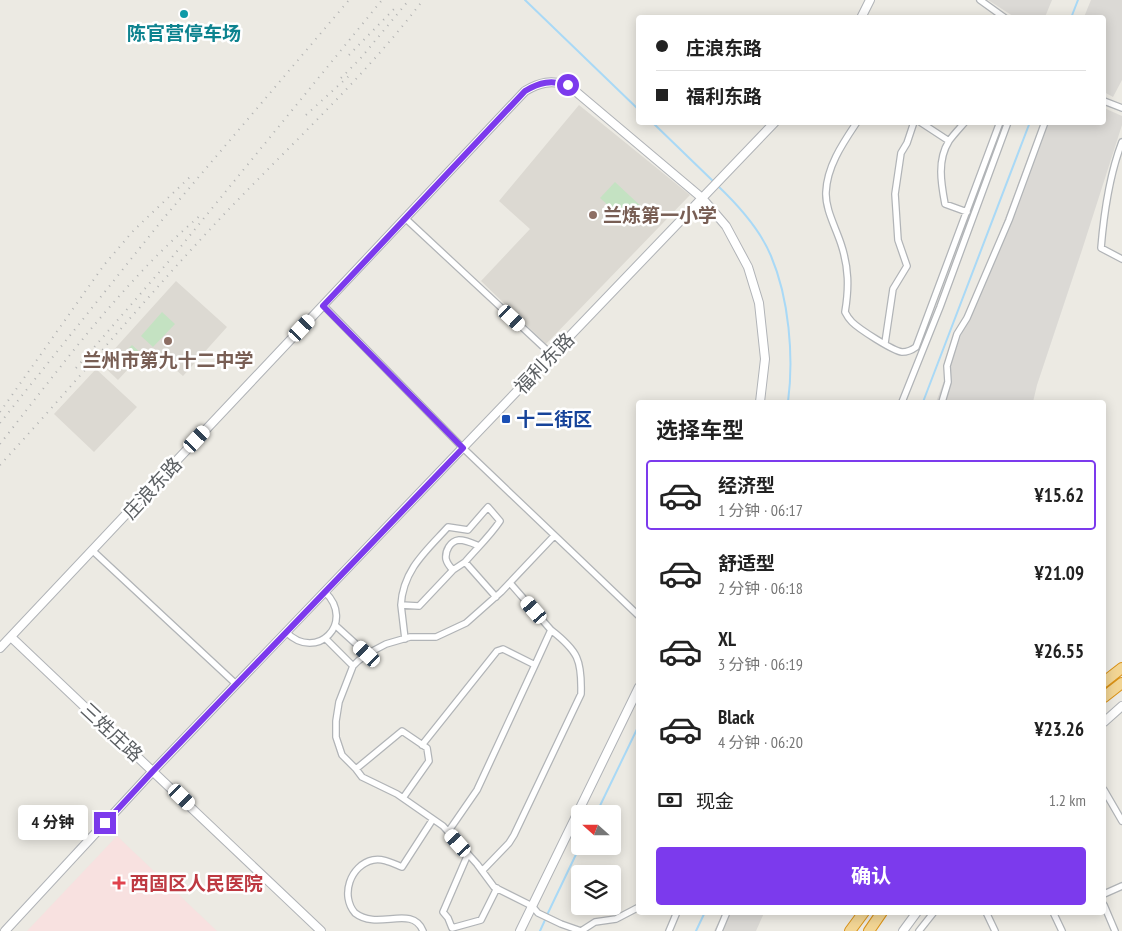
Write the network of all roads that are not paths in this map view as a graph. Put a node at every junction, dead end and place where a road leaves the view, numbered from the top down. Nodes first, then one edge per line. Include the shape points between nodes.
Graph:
1 (870, 0) edge
2 (980, 0) edge
3 (862, 15) edge
4 (1001, 15) edge
5 (1106, 102) edge
6 (1122, 108) edge
7 (772, 125) edge
8 (855, 125) edge
9 (913, 125) edge
10 (925, 125) edge
11 (962, 125) edge
12 (999, 125) edge
13 (1007, 125) edge
14 (1044, 125) edge
15 (949, 141) junction
16 (1122, 142) edge
17 (704, 196) junction
18 (967, 212) junction
19 (406, 218) junction
20 (1122, 259) edge
21 (323, 306) junction
22 (885, 343) junction
23 (552, 355) junction
24 (760, 400) edge
25 (903, 400) edge
26 (943, 400) edge
27 (463, 448) junction
28 (440, 536) junction
29 (554, 536) junction
30 (449, 545) junction
31 (479, 546) junction
32 (93, 551) junction
33 (465, 562) junction
34 (452, 570) junction
35 (510, 583) junction
36 (325, 592) junction
37 (496, 596) junction
38 (402, 605) junction
39 (636, 613) edge
40 (335, 624) junction
41 (551, 630) junction
42 (286, 632) junction
43 (11, 636) junction
44 (325, 638) junction
45 (405, 639) junction
46 (0, 648) edge
47 (367, 654) junction
48 (535, 665) junction
49 (353, 666) junction
50 (1122, 668) edge
51 (1106, 680) edge
52 (1122, 683) edge
53 (236, 684) junction
54 (636, 692) edge
55 (1106, 695) edge
56 (1122, 706) edge
57 (1106, 720) edge
58 (422, 745) junction
59 (356, 769) junction
60 (154, 770) junction
61 (1106, 794) edge
62 (403, 798) junction
63 (433, 819) junction
64 (1122, 822) edge
65 (448, 832) junction
66 (468, 854) junction
67 (482, 871) junction
68 (1122, 886) edge
69 (497, 888) junction
70 (1106, 893) edge
71 (532, 906) junction
72 (636, 909) edge
73 (1106, 910) edge
74 (677, 915) edge
75 (726, 915) edge
76 (862, 915) edge
77 (880, 915) edge
78 (915, 915) edge
79 (932, 915) edge
80 (987, 915) edge
81 (1056, 915) edge
82 (595, 922) junction
83 (452, 930) edge
84 (5, 931) edge
85 (321, 931) edge
86 (423, 931) edge
87 (520, 931) edge
88 (593, 931) edge
89 (669, 931) edge
90 (718, 931) edge
91 (850, 931) edge
92 (869, 931) edge
93 (903, 931) edge
94 (919, 931) edge
95 (995, 931) edge
96 (1062, 931) edge
97 (1114, 931) edge

1 - 3 street
2 - 4 street
5 - 6 street
7 - 17 street, 福利东路
8 - 22 street via 832,164 826,194 848,277 845,312 850,321
9 - 22 street via 901,153 895,194 898,240 906,266 893,288
10 - 15 street
11 - 15 street
12 - 18 street
13 - 25 street
14 - 26 street via 1009,220 957,334 947,366 948,382
15 - 18 street via 941,165 945,204
16 - 20 street via 1108,191 1101,248
17 - 19 street, 庄浪东路 via 568,85 555,81 537,83 525,91
17 - 23 street, 福利东路
17 - 24 street, 庄浪东路 via 726,226 748,267 759,303 764,358
18 - 22 street via 916,347 904,352
19 - 21 street, 庄浪东路
19 - 23 street
21 - 27 street
21 - 32 street, 庄浪东路
23 - 27 street, 福利东路
27 - 29 street
27 - 36 street, 福利东路
28 - 30 street
28 - 31 street via 448,527 468,530 488,507 500,521
28 - 38 street via 409,572 402,590
29 - 35 street
29 - 39 street
30 - 31 street via 457,540
30 - 34 street via 446,560
31 - 33 street
32 - 43 street, 庄浪东路
32 - 53 street
33 - 34 street
33 - 37 street
34 - 38 street via 419,606
35 - 37 street
35 - 41 street
36 - 40 street via 336,608
36 - 42 street, 福利东路
37 - 45 street via 466,623 436,637
38 - 45 street
40 - 44 street
40 - 47 street
41 - 48 street
41 - 67 street via 568,643 577,656 582,675 581,694 514,835
42 - 44 street via 302,643 312,644
42 - 53 street, 福利东路
43 - 46 street, 庄浪东路
43 - 60 street, 三姓庄路
44 - 49 street
45 - 47 street
47 - 49 street
48 - 58 street via 503,648 497,651
48 - 65 street via 477,790
49 - 59 street via 339,702 336,737 342,755
50 - 51 highway
52 - 55 highway
53 - 60 street, 福利东路
54 - 71 street
56 - 57 street
58 - 59 street via 402,731
58 - 62 street via 427,748 428,761
59 - 62 street via 362,778
60 - 84 street, 福利东路
60 - 85 street, 三姓庄路
61 - 64 street
62 - 63 street
63 - 65 street
63 - 86 street via 402,867 384,860 371,860 360,866 348,888 349,901 364,920 376,924 411,919 417,921
65 - 66 street
66 - 67 street
66 - 83 street via 442,912
67 - 69 street
68 - 70 street
69 - 71 street
69 - 83 street via 481,920
71 - 82 street via 538,914 581,931
71 - 87 street
72 - 82 street via 616,919
73 - 97 street
74 - 89 street
75 - 90 street
76 - 91 highway
77 - 92 highway
78 - 93 street
79 - 94 street
80 - 95 street
81 - 96 street
82 - 88 street

